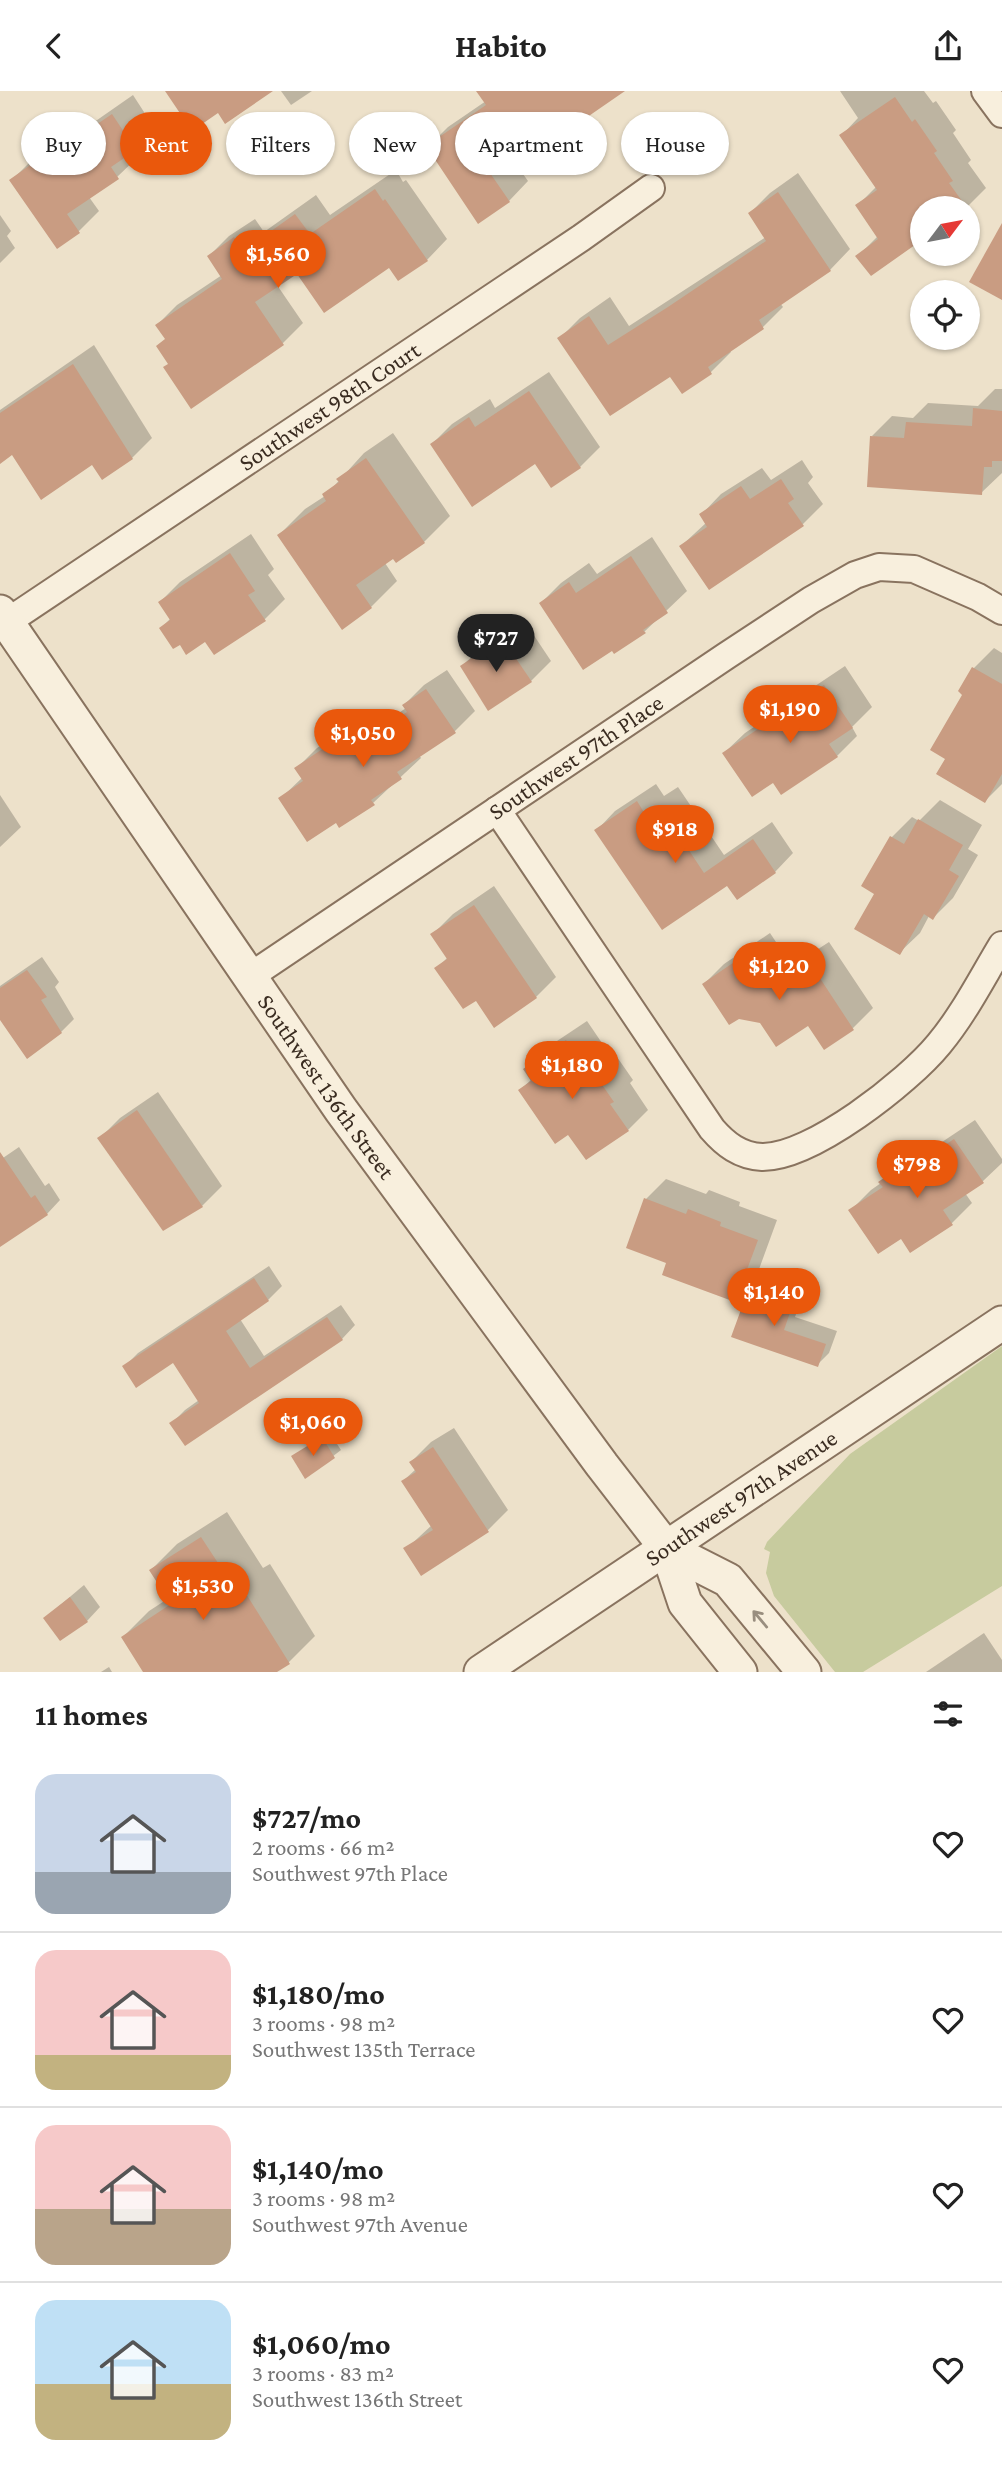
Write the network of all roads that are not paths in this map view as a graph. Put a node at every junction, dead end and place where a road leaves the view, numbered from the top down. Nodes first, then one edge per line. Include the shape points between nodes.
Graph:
1 (985, 91) edge
2 (1002, 114) edge
3 (651, 188) dead end
4 (1002, 611) edge
5 (4, 617) edge
6 (496, 810) junction
7 (1002, 945) edge
8 (249, 977) junction
9 (1002, 1323) edge
10 (667, 1549) junction
11 (481, 1672) edge
12 (740, 1672) edge
13 (804, 1672) edge

1 - 2 street
3 - 5 street, Southwest 98th Court via 582,238
4 - 6 street, Southwest 97th Place via 914,569 866,569
5 - 8 street, Southwest 136th Street
6 - 7 street via 712,1129 744,1154 778,1155 804,1146 924,1062 955,1022
6 - 8 street, Southwest 97th Place
8 - 10 street, Southwest 136th Street via 415,1212
9 - 10 street, Southwest 97th Avenue
10 - 11 street, Southwest 97th Avenue
10 - 12 street, Southwest 136th Street via 685,1604
13 -> 10 street, Southwest 136th Street via 728,1580

